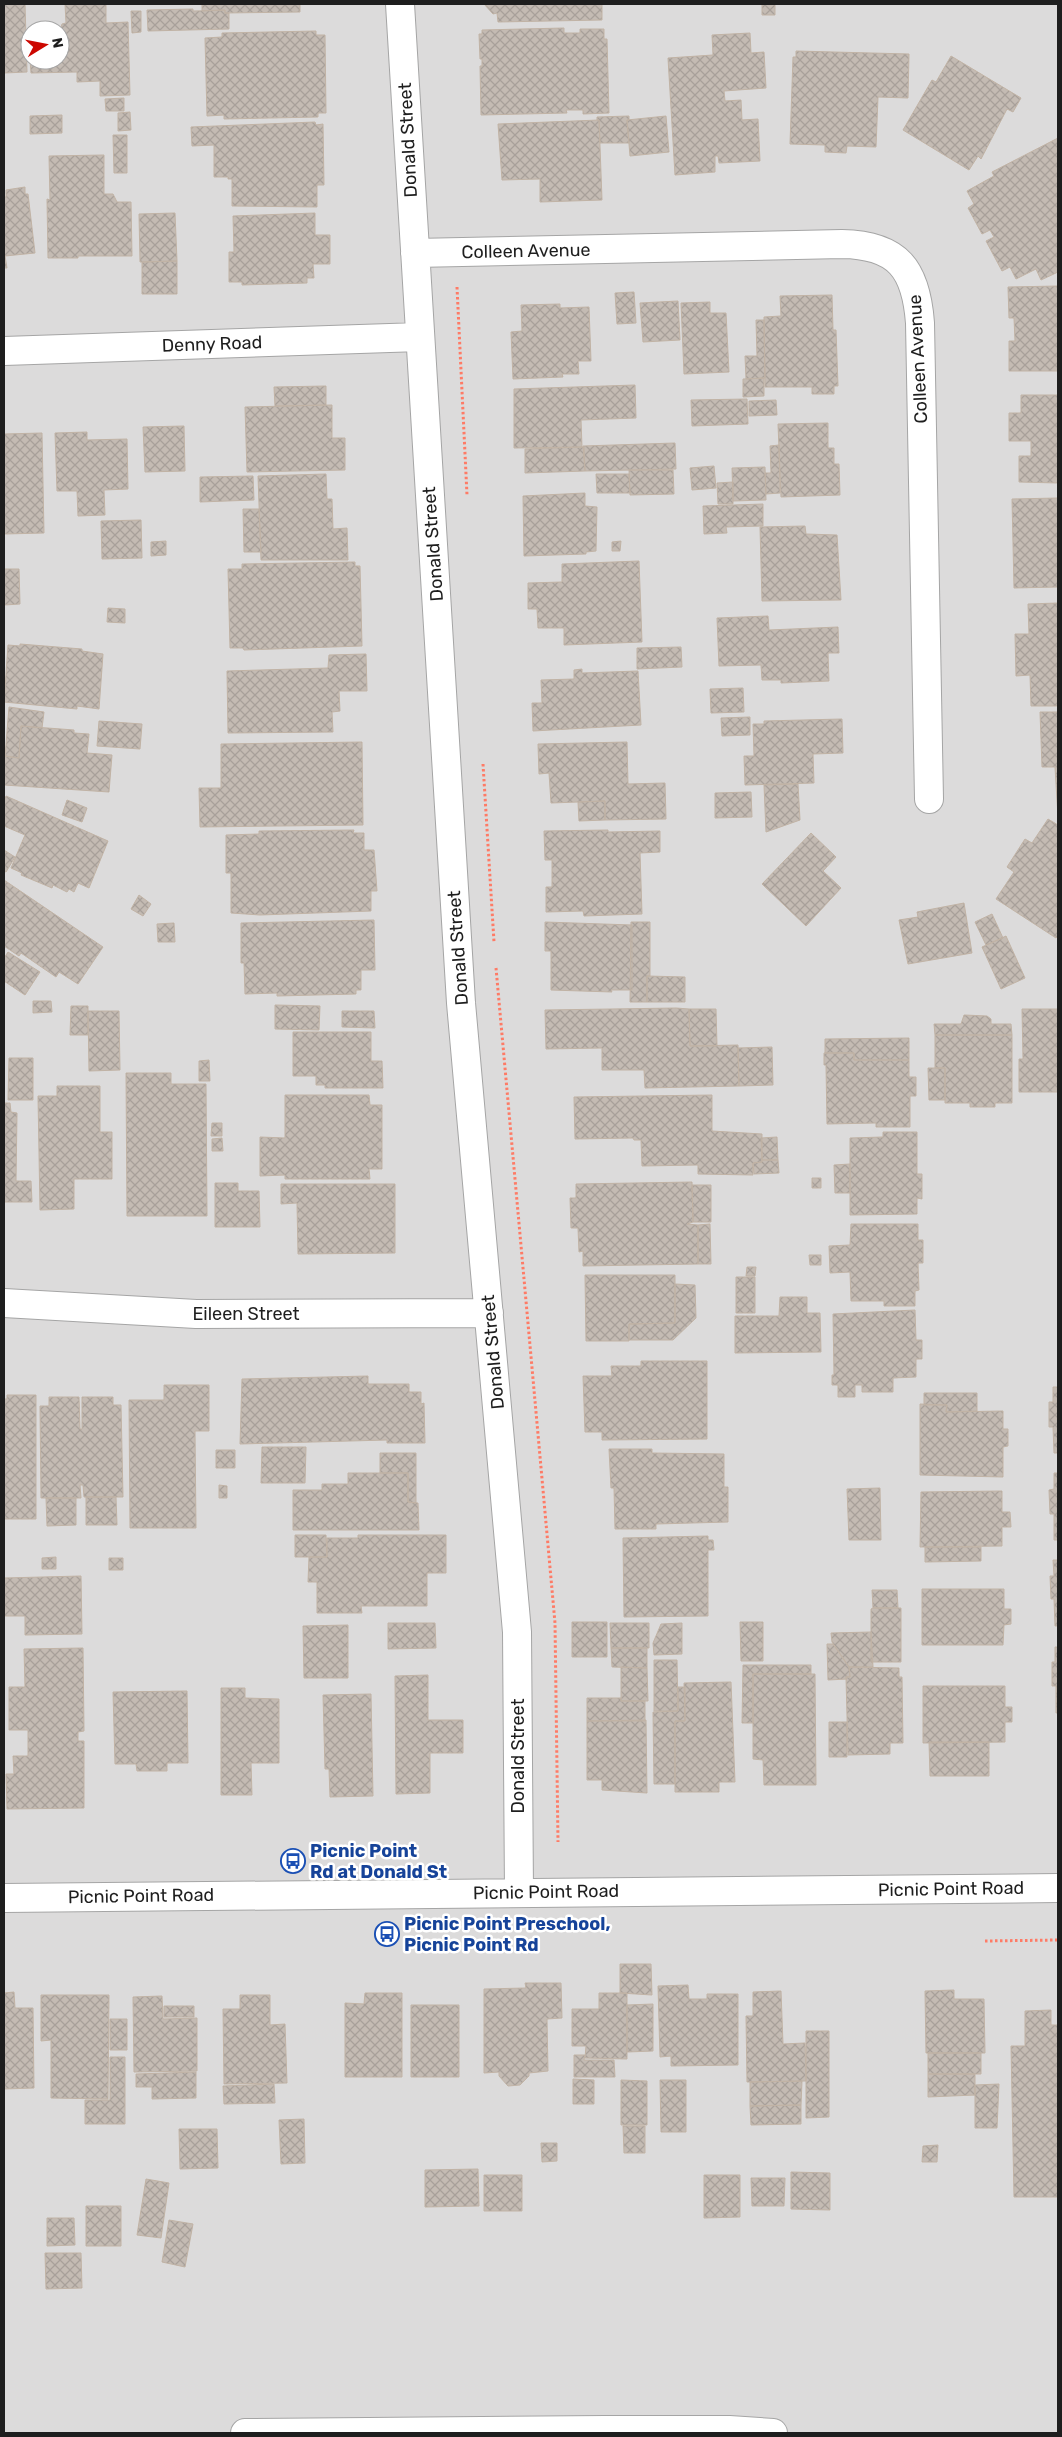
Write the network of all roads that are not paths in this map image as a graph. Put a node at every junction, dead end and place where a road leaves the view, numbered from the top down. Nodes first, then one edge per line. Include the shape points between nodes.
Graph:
1 (400, 4) edge
2 (415, 254) junction
3 (420, 337) junction
4 (4, 351) edge
5 (929, 799) dead end
6 (4, 1303) edge
7 (489, 1313) junction
8 (1058, 1888) edge
9 (519, 1892) junction
10 (4, 1898) edge
11 (245, 2433) edge
12 (774, 2433) edge

1 - 2 street, Donald Street
2 - 3 street, Donald Street
2 - 5 street, Colleen Avenue via 866,244 886,251 900,264 912,279 918,298 920,323
3 - 4 street, Denny Road
3 - 7 street, Donald Street via 462,1004
6 - 7 street, Eileen Street via 196,1314
7 - 9 street, Donald Street via 517,1632
8 - 9 street, Picnic Point Road
9 - 10 street, Picnic Point Road
11 - 12 street via 606,2430

